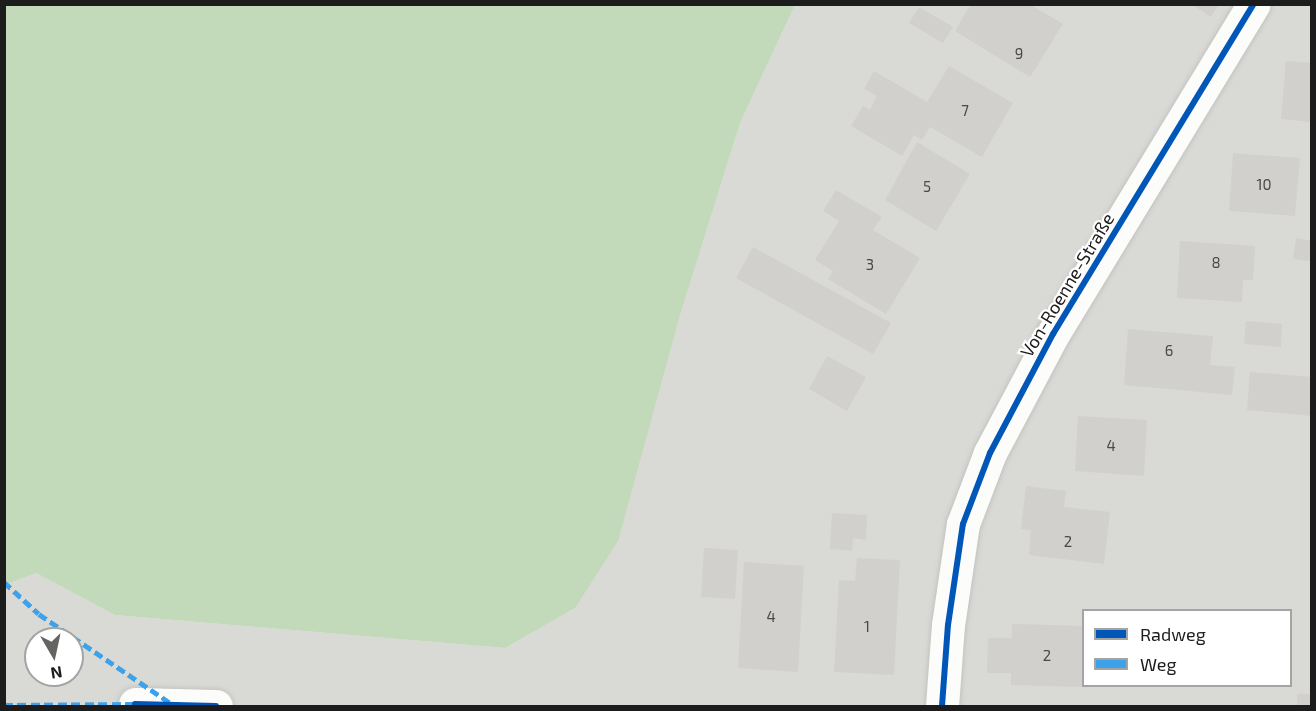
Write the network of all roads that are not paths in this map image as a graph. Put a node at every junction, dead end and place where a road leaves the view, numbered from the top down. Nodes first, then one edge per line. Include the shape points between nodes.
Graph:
1 (1254, 4) edge
2 (135, 704) dead end
3 (216, 706) edge
4 (942, 706) edge

1 - 4 street, Von-Roenne-Straße via 1053,334 990,453 963,524 948,625
2 - 3 street

